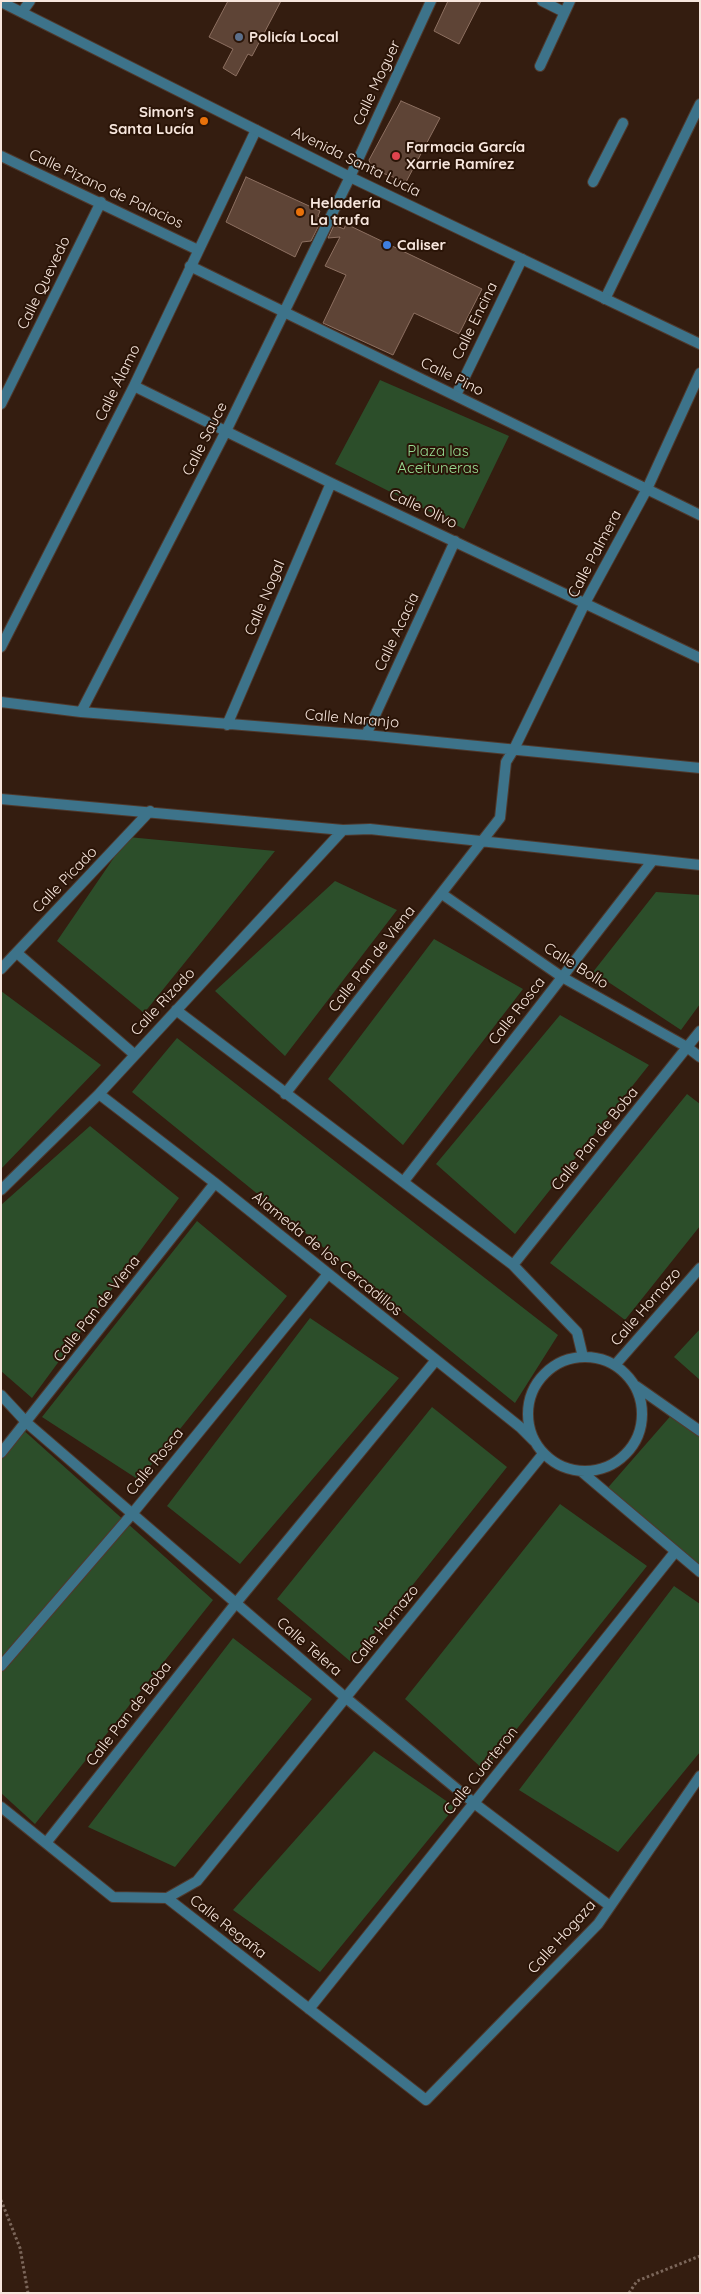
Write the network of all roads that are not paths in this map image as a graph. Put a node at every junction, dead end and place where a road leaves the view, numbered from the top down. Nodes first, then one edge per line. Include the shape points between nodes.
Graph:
1 (30, 1) edge
2 (431, 1) edge
3 (542, 1) edge
4 (570, 1) edge
5 (1, 2) edge
6 (22, 12) junction
7 (564, 12) junction
8 (540, 66) dead end
9 (700, 104) edge
10 (623, 123) dead end
11 (256, 130) junction
12 (1, 156) edge
13 (350, 177) junction
14 (593, 182) dead end
15 (101, 202) junction
16 (198, 250) junction
17 (522, 259) junction
18 (190, 266) junction
19 (605, 299) junction
20 (283, 313) junction
21 (700, 344) edge
22 (700, 373) edge
23 (134, 386) junction
24 (456, 395) junction
25 (1, 404) edge
26 (226, 431) junction
27 (331, 483) junction
28 (647, 489) junction
29 (700, 515) edge
30 (456, 541) junction
31 (585, 603) junction
32 (1, 647) edge
33 (700, 658) edge
34 (1, 702) edge
35 (81, 712) junction
36 (227, 725) junction
37 (366, 735) junction
38 (514, 749) junction
39 (700, 768) edge
40 (1, 799) edge
41 (150, 811) junction
42 (343, 830) junction
43 (482, 843) junction
44 (653, 860) junction
45 (700, 865) edge
46 (442, 894) junction
47 (17, 953) junction
48 (1, 970) edge
49 (562, 977) junction
50 (176, 1010) junction
51 (700, 1031) edge
52 (687, 1047) junction
53 (135, 1055) junction
54 (700, 1057) edge
55 (99, 1094) junction
56 (285, 1094) junction
57 (404, 1181) junction
58 (215, 1183) junction
59 (1, 1190) edge
60 (513, 1265) junction
61 (700, 1268) edge
62 (328, 1274) junction
63 (582, 1357) junction
64 (436, 1360) junction
65 (615, 1365) junction
66 (636, 1386) junction
67 (1, 1395) edge
68 (26, 1423) junction
69 (700, 1432) edge
70 (534, 1441) junction
71 (1, 1453) edge
72 (543, 1454) junction
73 (582, 1472) junction
74 (132, 1514) junction
75 (675, 1552) junction
76 (700, 1572) edge
77 (236, 1603) junction
78 (1, 1666) edge
79 (346, 1698) junction
80 (700, 1776) edge
81 (474, 1803) junction
82 (1, 1806) edge
83 (46, 1843) junction
84 (167, 1898) junction
85 (610, 1906) junction
86 (309, 2009) junction
87 (426, 2100) joint

1 - 6 street
2 - 13 street, Calle Moguer
3 - 7 street
4 - 7 street
5 - 6 street, Avenida Santa Lucía
6 - 11 street, Avenida Santa Lucía
7 - 8 street
9 - 19 street
10 - 14 street
11 - 13 street, Avenida Santa Lucía
11 - 16 street, Calle Álamo
12 - 15 street, Calle Pizano de Palacios
13 - 17 street, Avenida Santa Lucía
13 - 20 street, Calle Sauce
15 - 16 street, Calle Pizano de Palacios
15 - 25 street, Calle Quevedo
16 - 18 street, Calle Álamo
17 - 19 street, Avenida Santa Lucía
17 - 24 street, Calle Encina
18 - 20 street, Calle Pino
18 - 23 street, Calle Álamo
19 - 21 street, Avenida Santa Lucía
20 - 24 street, Calle Pino
20 - 26 street, Calle Sauce
22 - 28 street, Calle Palmera
23 - 26 street, Calle Olivo
23 - 32 street, Calle Álamo
24 - 28 street, Calle Pino
26 - 27 street, Calle Olivo
26 - 35 street, Calle Sauce
27 - 30 street, Calle Olivo
27 - 36 street, Calle Nogal
28 - 29 street, Calle Pino
28 - 31 street, Calle Palmera
30 - 31 street, Calle Olivo
30 - 37 street, Calle Acacia
31 - 33 street, Calle Olivo
31 - 38 street, Calle Palmera
34 - 35 street, Calle Naranjo
35 - 36 street, Calle Naranjo
36 - 37 street, Calle Naranjo
37 - 38 street, Calle Naranjo
38 - 39 street, Calle Naranjo
38 - 43 street, Calle Palmera via 506,762 500,818
40 - 41 street
41 - 42 street
41 - 47 street, Calle Picado
42 - 43 street via 370,829
42 - 50 street, Calle Rizado
43 - 44 street
43 - 46 street, Calle Pan de Viena
44 - 45 street
44 - 49 street, Calle Rosca
46 - 49 street, Calle Bollo
46 - 56 street, Calle Pan de Viena
47 - 48 street, Calle Picado
47 - 53 street
49 - 52 street, Calle Bollo
49 - 57 street, Calle Rosca
50 - 53 street, Calle Rizado
50 - 56 street
51 - 52 street, Calle Pan de Boba
52 - 54 street, Calle Bollo
52 - 60 street, Calle Pan de Boba
53 - 55 street, Calle Rizado
55 - 58 street, Alameda de los Cercadillos
55 - 59 street, Calle Rizado
56 - 57 street
57 - 60 street
58 - 62 street, Alameda de los Cercadillos
58 - 68 street, Calle Pan de Viena
60 - 63 street via 577,1332
61 - 65 street, Calle Hornazo
62 - 64 street, Alameda de los Cercadillos
62 - 74 street, Calle Rosca
63 - 65 street
63 - 70 street via 563,1361 546,1372 534,1388 528,1403 528,1423
64 - 70 street, Alameda de los Cercadillos
64 - 77 street, Calle Pan de Boba
65 - 66 street
66 - 69 street
66 - 73 street via 643,1414 635,1444 622,1459 602,1469
67 - 68 street, Calle Telera
68 - 71 street, Calle Pan de Viena
68 - 74 street, Calle Telera
70 - 72 street
72 - 73 street via 559,1466
72 - 79 street, Calle Hornazo
73 - 75 street
74 - 77 street, Calle Telera
74 - 78 street, Calle Rosca
75 - 76 street
75 - 81 street, Calle Cuarteron
77 - 79 street, Calle Telera
77 - 83 street, Calle Pan de Boba
79 - 81 street, Calle Telera
79 - 84 street, Calle Hornazo via 197,1881
80 - 85 street, Calle Hogaza
81 - 85 street, Calle Telera
81 - 86 street, Calle Cuarteron
82 - 83 street, Calle Regaña
83 - 84 street, Calle Regaña via 113,1897
84 - 86 street, Calle Regaña
85 - 87 street, Calle Hogaza via 598,1924
86 - 87 street, Calle Regaña

